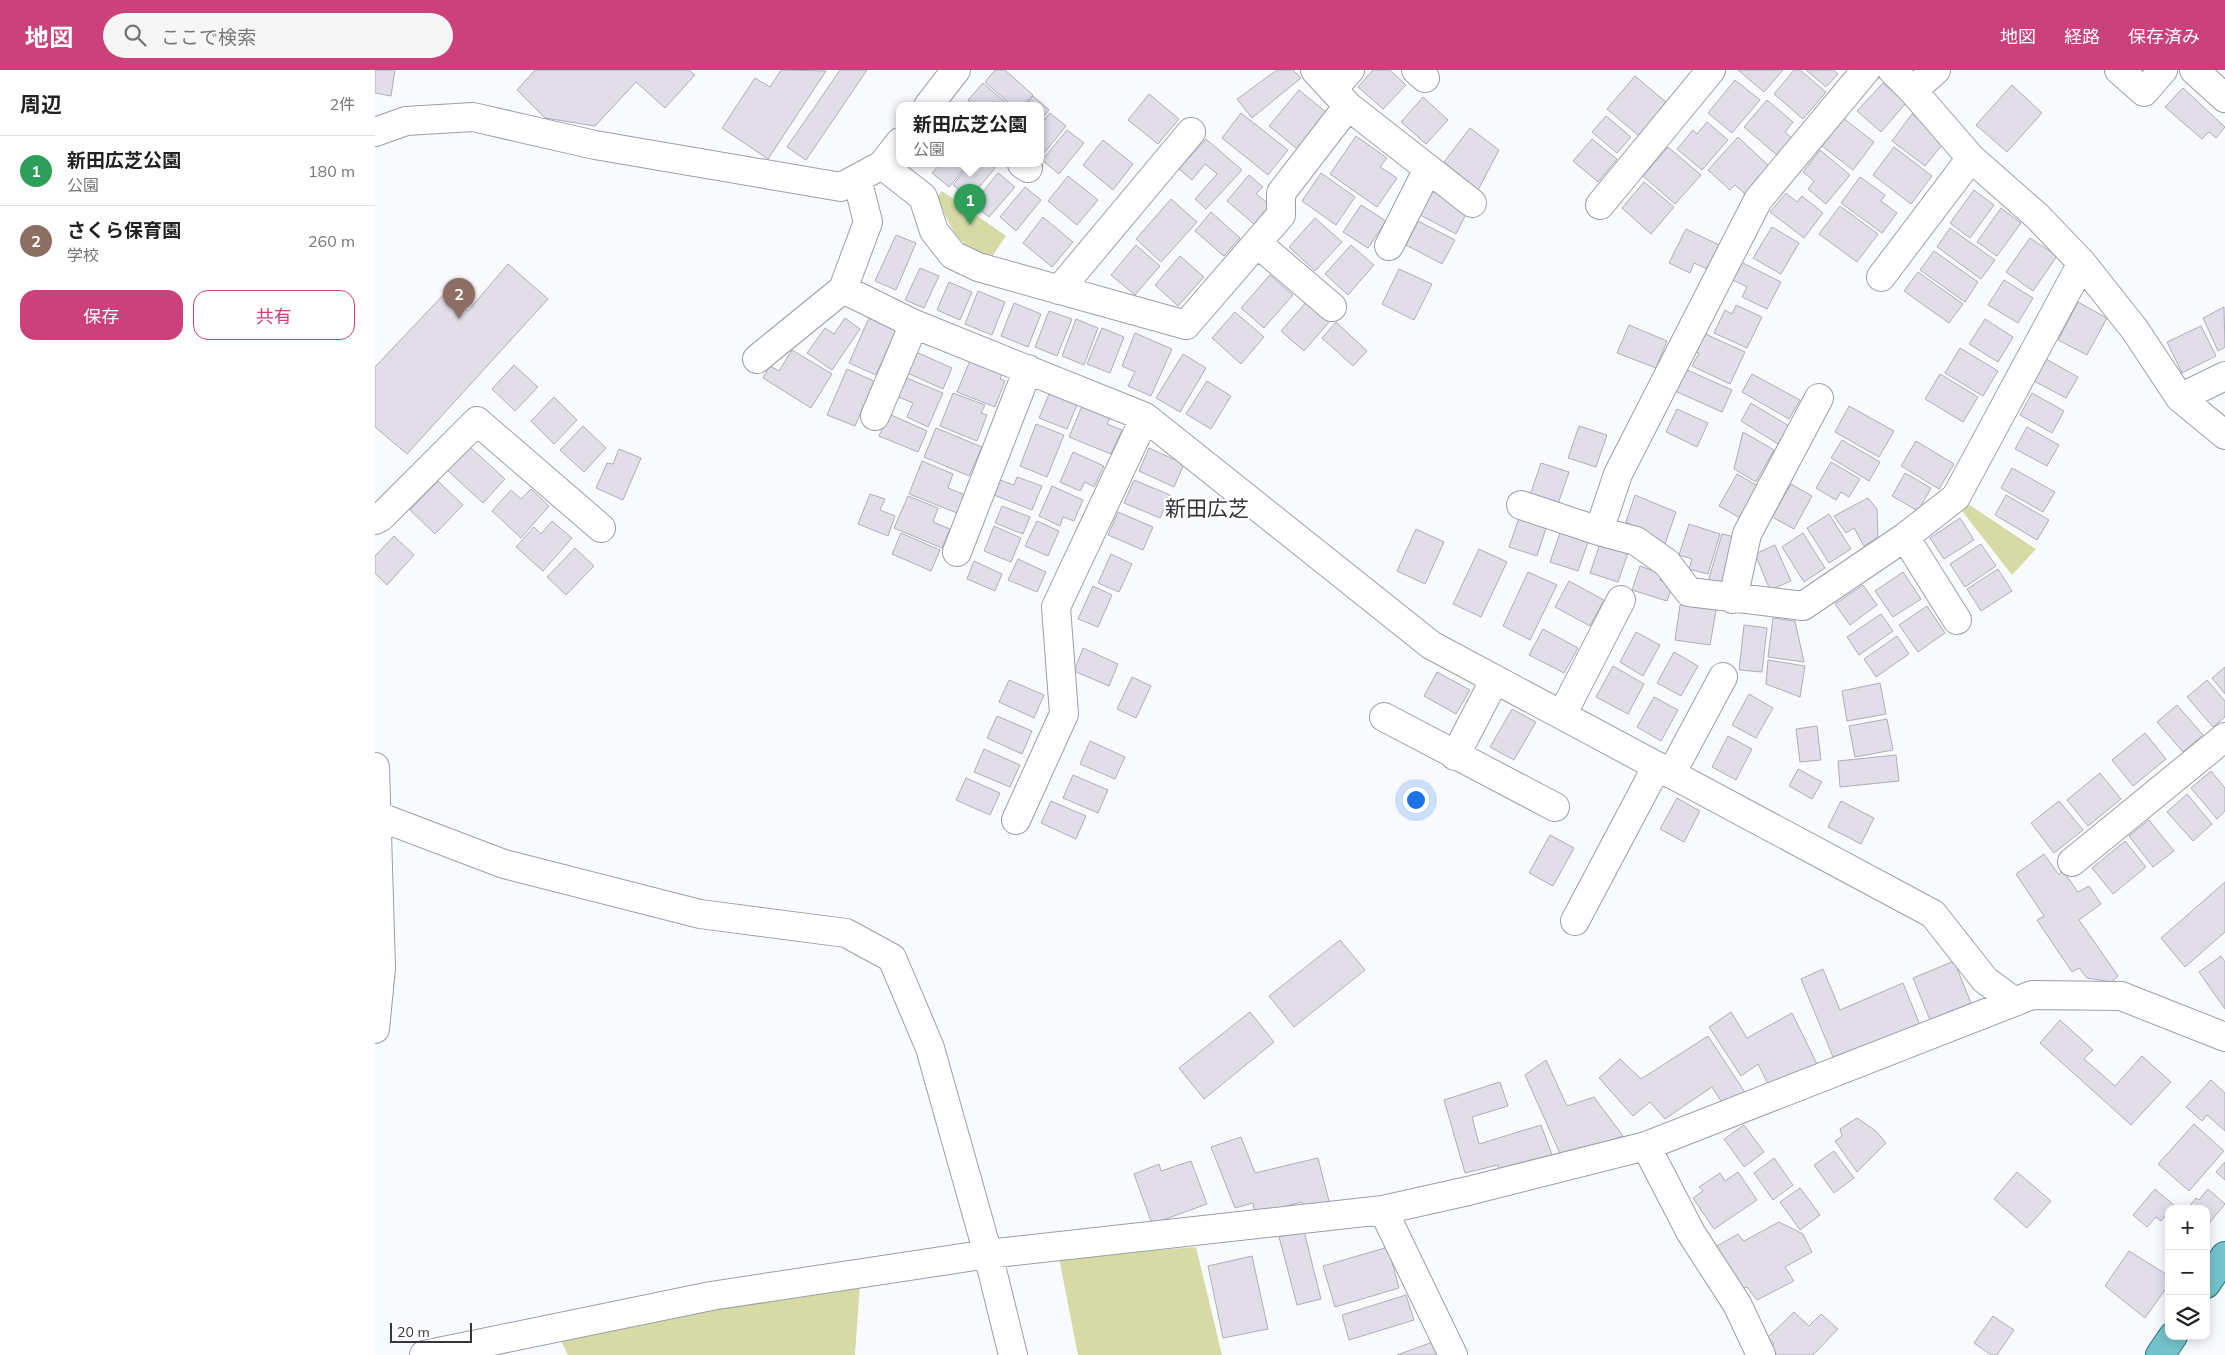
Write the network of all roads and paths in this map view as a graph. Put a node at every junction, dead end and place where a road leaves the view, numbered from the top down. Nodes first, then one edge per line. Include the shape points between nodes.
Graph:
1 (956, 70) edge
2 (1711, 70) edge
3 (1866, 70) edge
4 (1892, 70) edge
5 (1936, 70) edge
6 (2119, 70) edge
7 (2163, 70) edge
8 (2194, 70) edge
9 (1336, 84) edge
10 (1913, 91) junction
11 (2225, 98) edge
12 (939, 102) edge
13 (375, 132) edge
14 (1191, 132) dead end
15 (896, 147) edge
16 (1971, 158) junction
17 (882, 165) junction
18 (1428, 169) junction
19 (857, 179) junction
20 (1472, 203) dead end
21 (1600, 205) dead end
22 (1257, 243) junction
23 (1389, 246) dead end
24 (2082, 263) junction
25 (1881, 277) dead end
26 (843, 289) junction
27 (1059, 290) junction
28 (1332, 307) dead end
29 (914, 324) junction
30 (757, 359) dead end
31 (1028, 369) junction
32 (2225, 376) edge
33 (1819, 398) dead end
34 (2180, 398) junction
35 (875, 416) dead end
36 (1145, 416) junction
37 (2225, 435) edge
38 (1521, 505) dead end
39 (375, 520) edge
40 (601, 528) dead end
41 (1599, 531) junction
42 (1905, 537) junction
43 (957, 552) dead end
44 (1733, 599) junction
45 (1621, 600) dead end
46 (1957, 620) dead end
47 (1723, 676) dead end
48 (1495, 679) junction
49 (1562, 715) junction
50 (1384, 717) dead end
51 (2225, 737) edge
52 (1455, 756) junction
53 (375, 767) edge
54 (1664, 770) junction
55 (1555, 807) dead end
56 (376, 815) edge
57 (1016, 820) dead end
58 (2072, 862) dead end
59 (1575, 921) dead end
60 (2015, 1002) junction
61 (375, 1028) edge
62 (2225, 1037) edge
63 (1646, 1146) junction
64 (1383, 1210) junction
65 (988, 1254) junction
66 (2225, 1256) edge
67 (2210, 1278) edge
68 (2170, 1340) edge
69 (424, 1355) edge
70 (1013, 1355) edge
71 (1453, 1355) edge
72 (1761, 1355) edge
73 (2160, 1355) edge

1 - 12 street
2 - 21 street
3 - 41 street via 1758,200 1618,474
4 - 10 street
5 - 10 street
6 - 7 street via 2144,92
8 - 11 street
9 - 18 street
9 - 22 street via 1281,193 1281,215
10 - 16 street
13 - 19 street via 406,121 473,117 595,145 841,187
14 - 27 street
15 - 17 street
16 - 24 street via 2037,216
16 - 25 street
17 - 19 street
17 - 27 street via 923,197 934,231 953,255 978,267
18 - 20 street
18 - 23 street
19 - 26 street via 868,222
22 - 27 street via 1186,325
22 - 28 street
24 - 34 street via 2135,330
24 - 42 street via 1956,497
26 - 29 street
26 - 30 street
29 - 31 street
29 - 35 street
31 - 36 street
31 - 43 street
32 - 34 street
33 - 44 street via 1747,534
34 - 37 street
36 - 48 street via 1431,645
36 - 57 street via 1056,606 1064,714
38 - 41 street
39 - 40 street via 477,421
41 - 44 street via 1636,541 1667,563 1689,592
42 - 44 street via 1803,606
42 - 46 street
45 - 49 street
47 - 54 street
48 - 49 street
48 - 52 street
49 - 54 street
50 - 52 street
51 - 58 street
52 - 55 street
53 - 56 street
54 - 59 street
54 - 60 street via 1933,914 1985,980
56 - 61 street via 381,968
56 - 65 street via 504,864 700,914 846,932 892,958 930,1048
60 - 62 street via 2032,995 2121,996
60 - 63 street
63 - 64 street
63 - 72 street via 1691,1233 1737,1304
64 - 65 street
64 - 71 street
65 - 69 street via 711,1296
65 - 70 street
66 - 67 main road
68 - 73 main road

